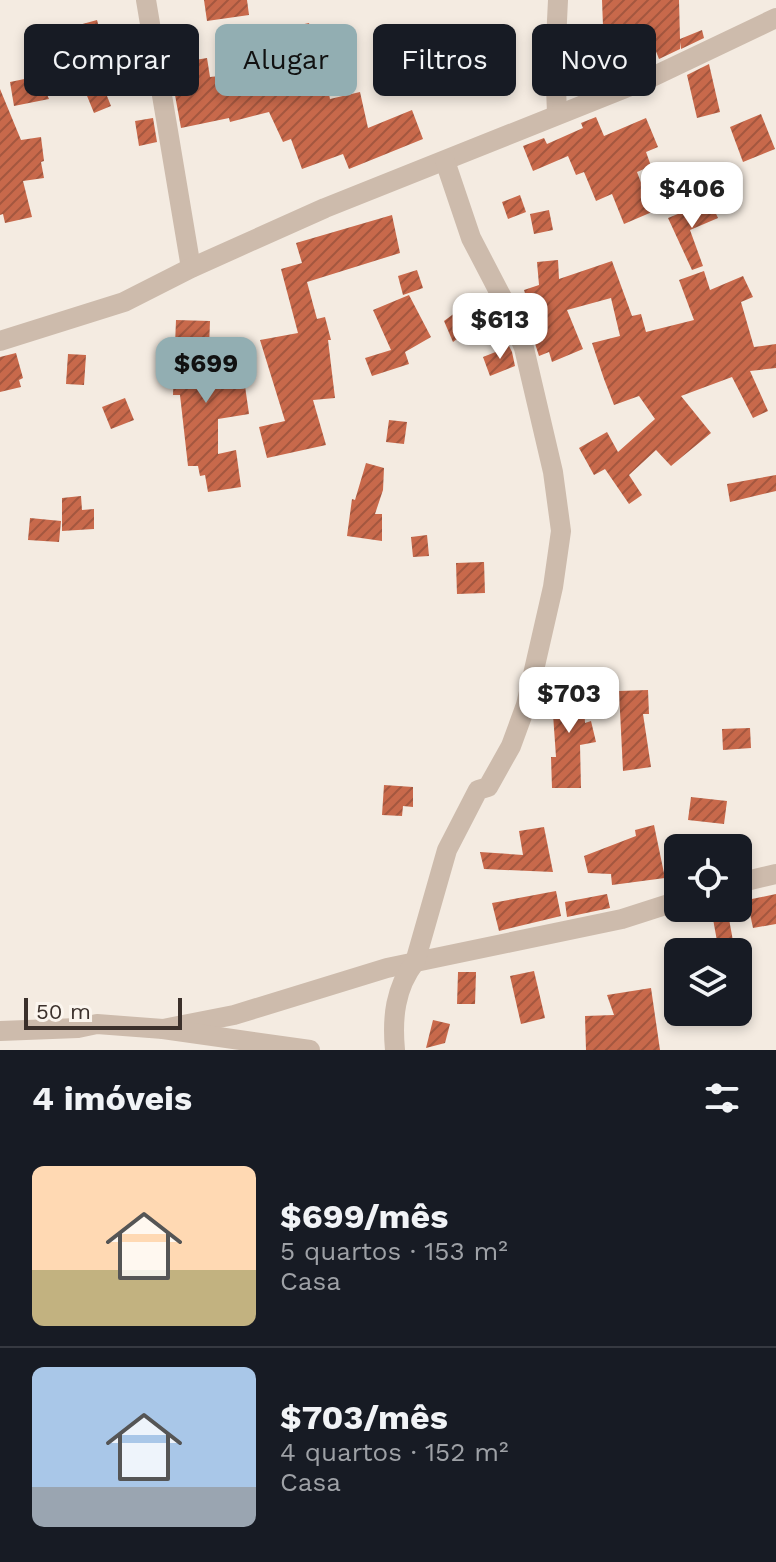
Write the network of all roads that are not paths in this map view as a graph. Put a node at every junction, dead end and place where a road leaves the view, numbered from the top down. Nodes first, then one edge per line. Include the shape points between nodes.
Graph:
1 (146, 0) edge
2 (558, 0) edge
3 (774, 25) edge
4 (557, 113) junction
5 (445, 161) junction
6 (191, 268) junction
7 (0, 341) edge
8 (776, 874) edge
9 (752, 880) edge
10 (664, 906) edge
11 (415, 962) junction
12 (163, 1029) junction
13 (0, 1031) edge
14 (310, 1050) edge
15 (395, 1050) edge

1 - 6 street
2 - 4 street
3 - 4 street
4 - 5 street
5 - 6 street
5 - 11 street via 471,238 524,348 561,531 526,705 494,777 478,790 455,830
6 - 7 street via 124,302
8 - 9 street
10 - 11 street
11 - 12 street via 234,1015
11 - 15 street via 393,1014
12 - 13 street via 97,1024
12 - 14 street

